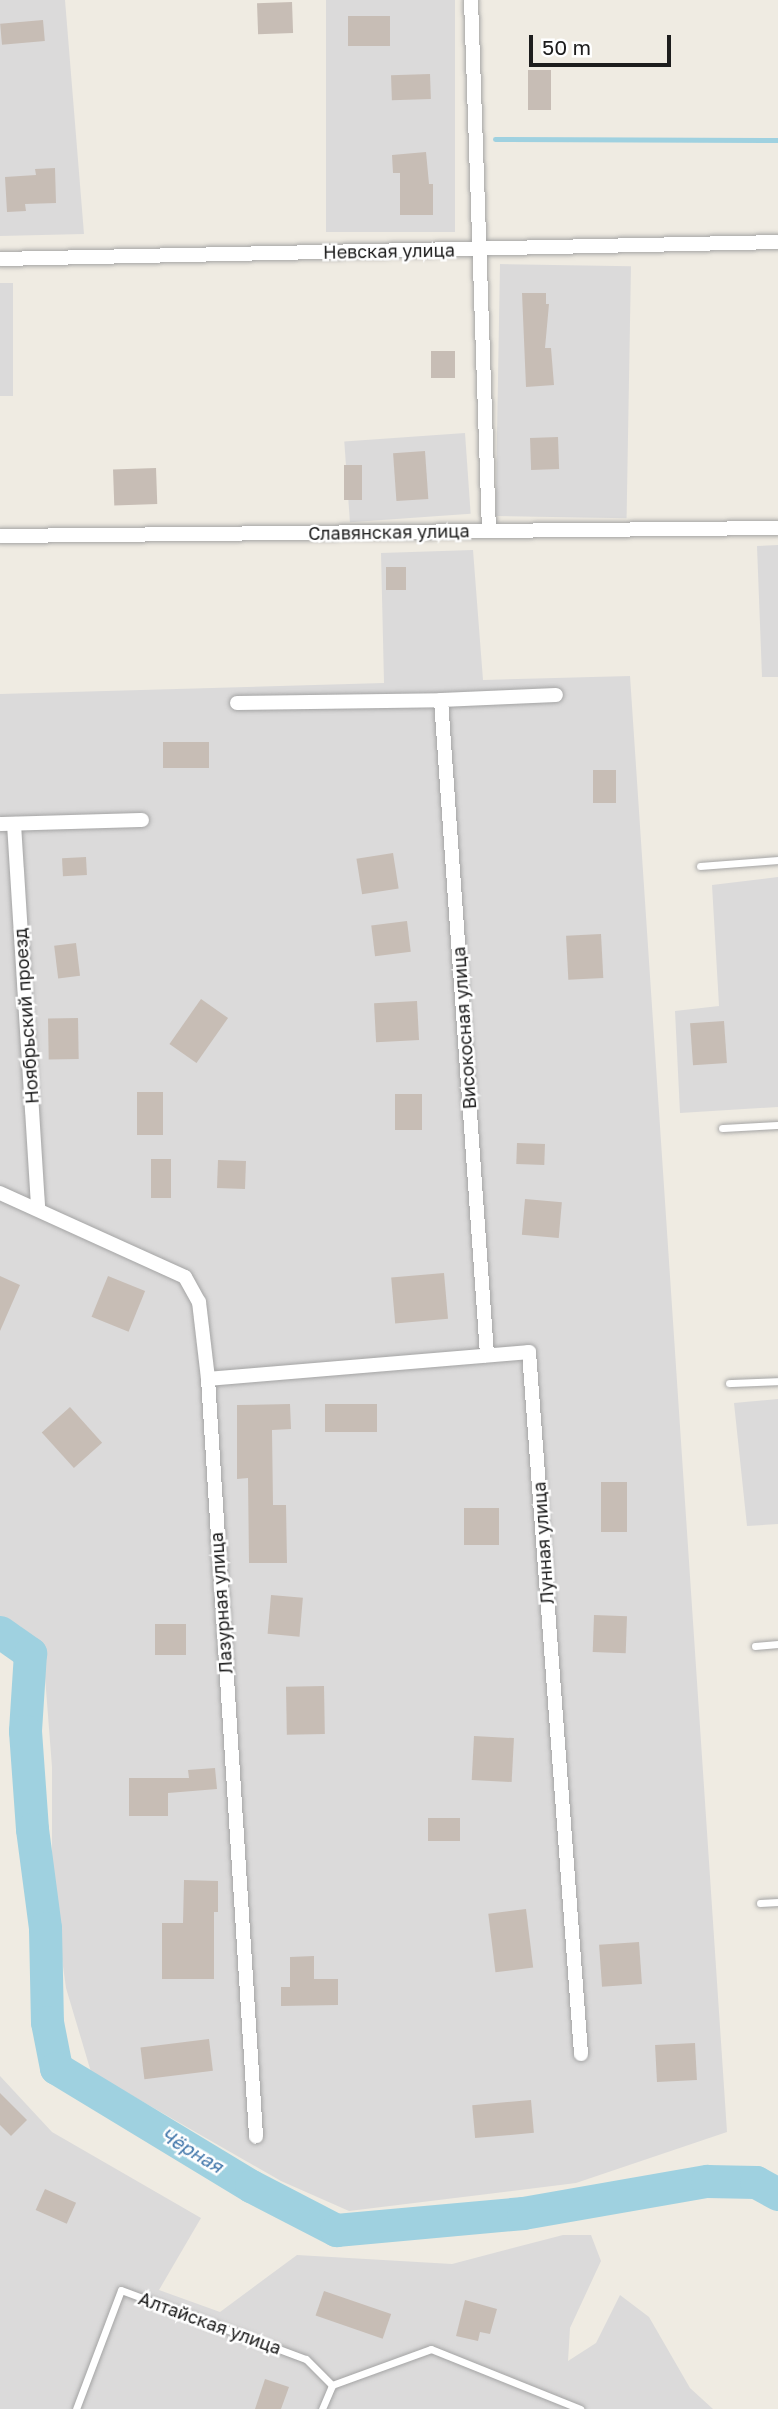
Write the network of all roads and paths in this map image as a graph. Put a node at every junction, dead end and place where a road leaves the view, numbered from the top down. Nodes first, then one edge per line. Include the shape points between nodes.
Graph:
1 (471, 0) edge
2 (778, 242) edge
3 (481, 249) junction
4 (0, 259) edge
5 (778, 528) edge
6 (489, 531) junction
7 (0, 536) edge
8 (556, 695) dead end
9 (441, 700) junction
10 (237, 703) dead end
11 (142, 820) dead end
12 (7, 824) edge
13 (778, 860) edge
14 (700, 866) dead end
15 (778, 1125) edge
16 (722, 1128) dead end
17 (0, 1193) edge
18 (38, 1208) junction
19 (487, 1355) junction
20 (208, 1379) junction
21 (778, 1381) edge
22 (729, 1383) dead end
23 (778, 1644) edge
24 (755, 1646) dead end
25 (778, 1902) edge
26 (760, 1903) dead end
27 (581, 2054) dead end
28 (256, 2136) dead end
29 (332, 2385) junction
30 (76, 2409) edge
31 (322, 2409) edge
32 (580, 2409) edge

1 - 3 street
2 - 3 street, Невская улица
3 - 4 street, Невская улица
3 - 6 street
5 - 6 street, Славянская улица
6 - 7 street, Славянская улица
8 - 9 street
9 - 10 street
9 - 19 street, Високосная улица
11 - 12 street
12 - 18 street, Ноябрьский проезд
13 - 14 lane
15 - 16 lane
17 - 18 street, Лазурная улица
18 - 20 street, Лазурная улица via 185,1277 199,1302
19 - 20 street, Лунная улица
19 - 27 street, Лунная улица via 529,1352
20 - 28 street, Лазурная улица
21 - 22 lane
23 - 24 lane
25 - 26 lane
29 - 30 lane, Алтайская улица via 306,2359 121,2290
29 - 31 lane
29 - 32 lane via 430,2349

